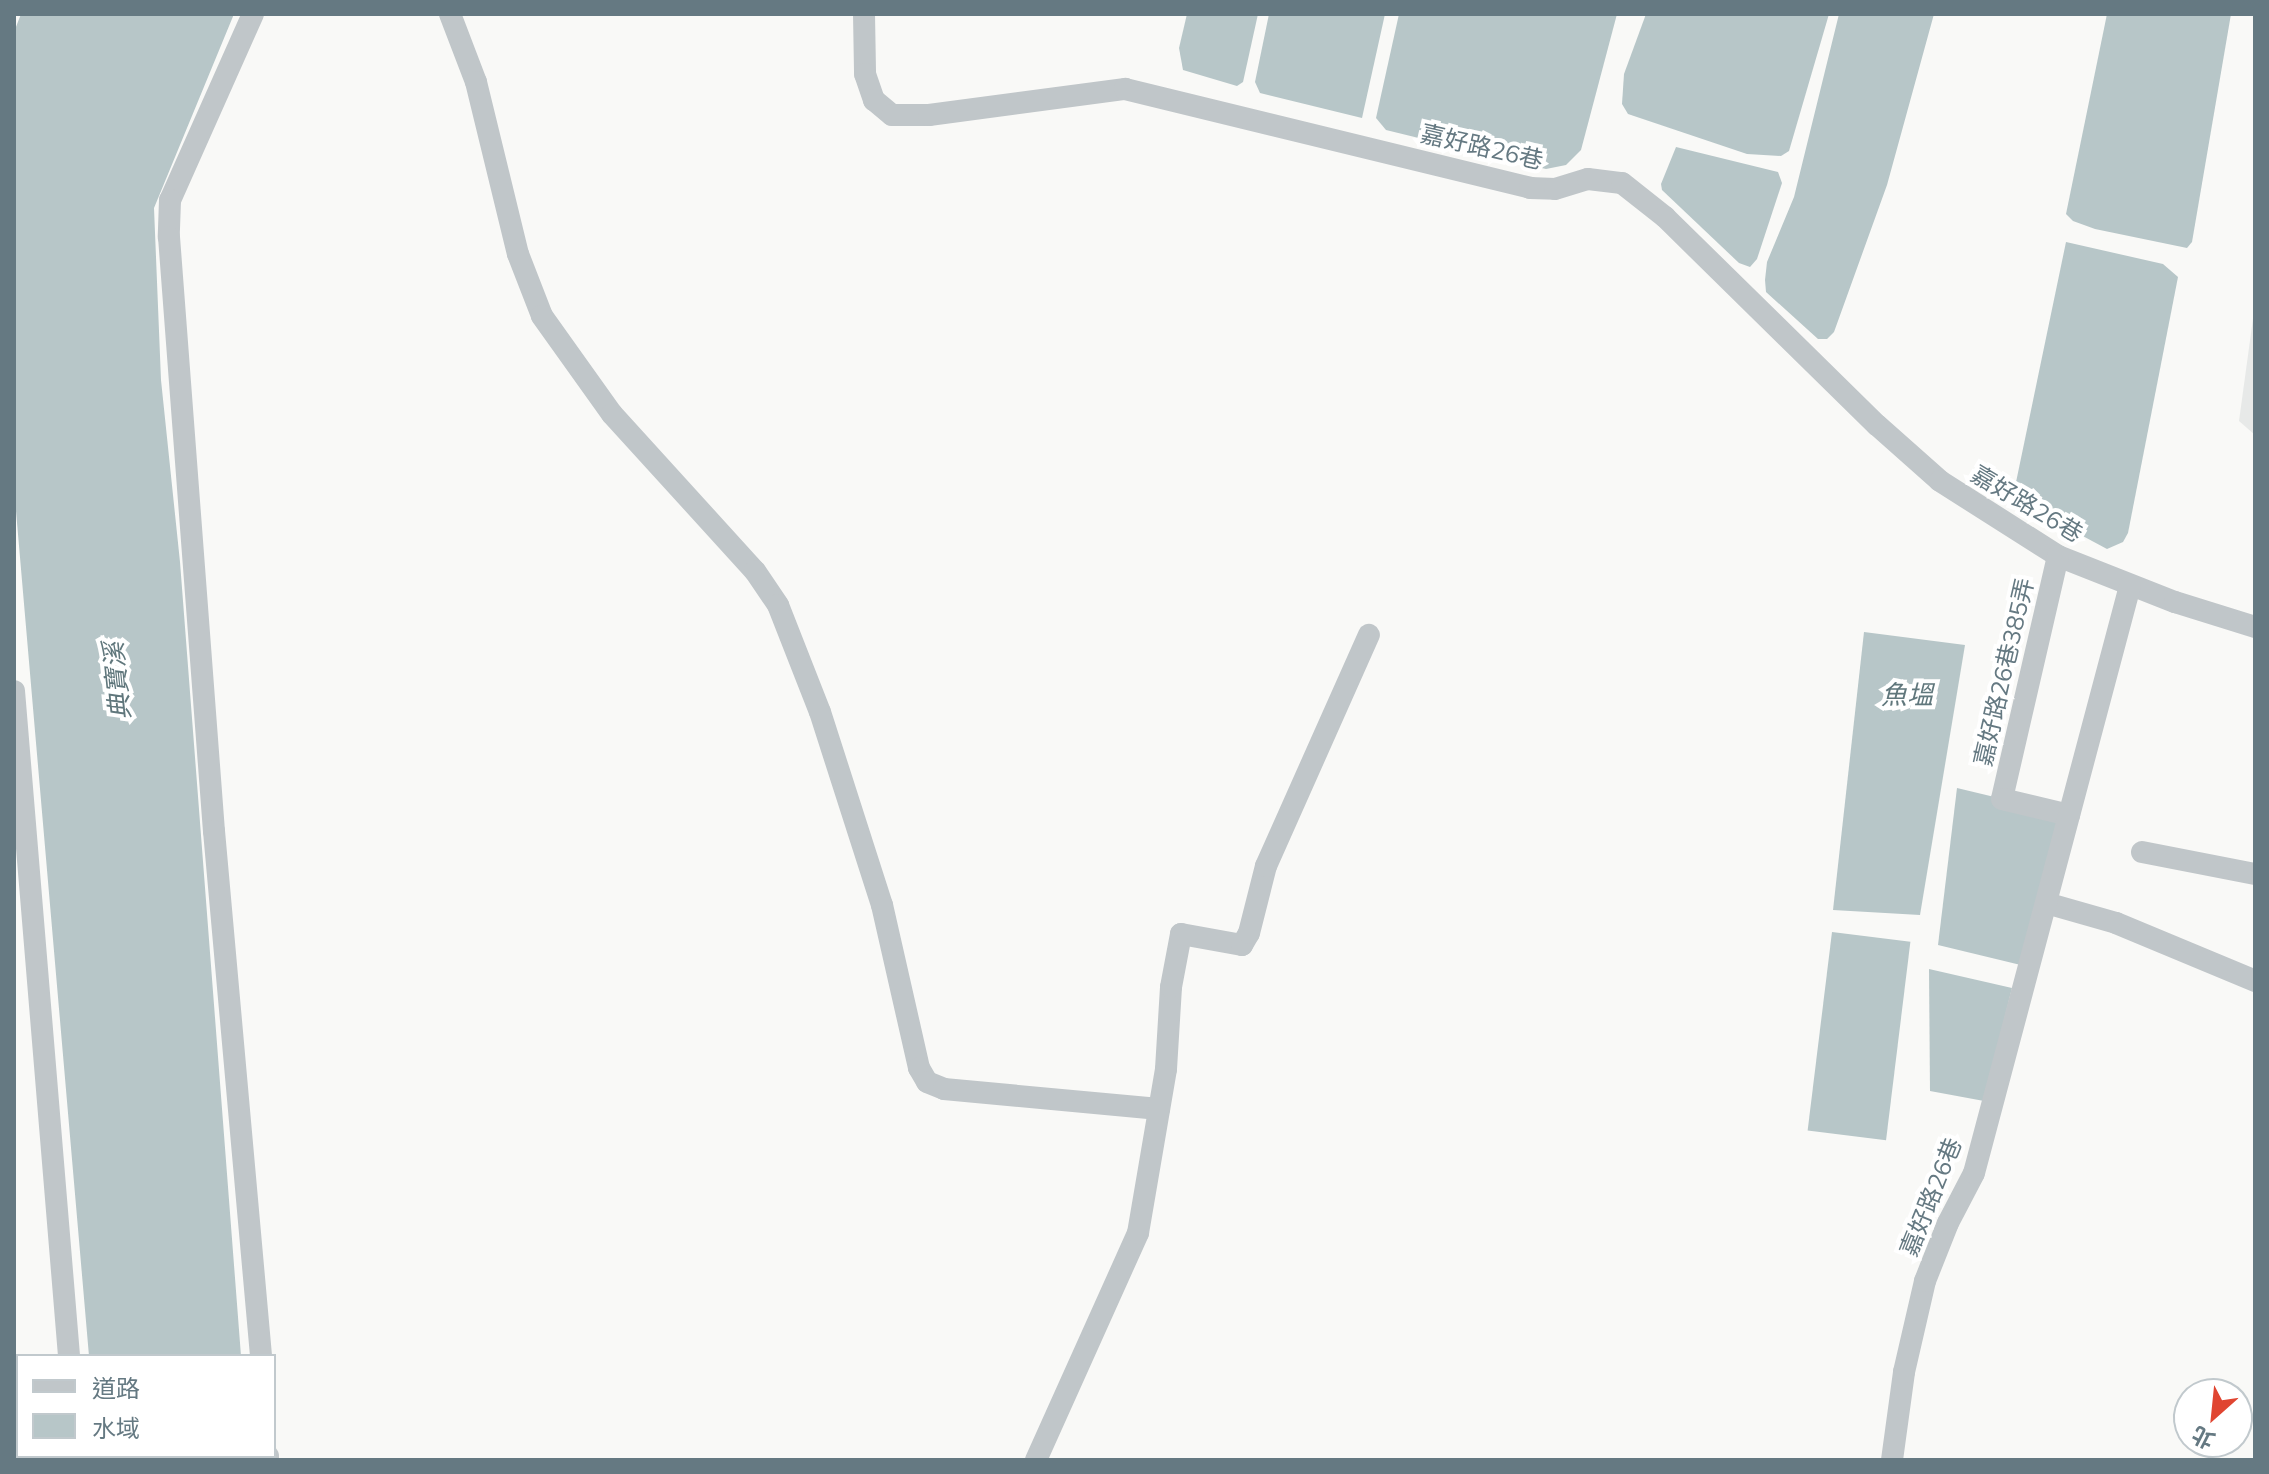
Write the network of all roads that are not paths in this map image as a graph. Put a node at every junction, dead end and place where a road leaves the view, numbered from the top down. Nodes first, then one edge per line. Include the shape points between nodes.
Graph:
1 (253, 14) edge
2 (450, 14) edge
3 (864, 14) edge
4 (2058, 556) junction
5 (2137, 588) junction
6 (2255, 627) edge
7 (1369, 635) dead end
8 (14, 691) edge
9 (2069, 815) junction
10 (2142, 852) dead end
11 (2255, 874) edge
12 (2046, 903) junction
13 (2255, 981) edge
14 (1159, 1109) junction
15 (69, 1354) edge
16 (261, 1354) edge
17 (1036, 1460) edge
18 (1892, 1460) edge

1 - 16 street via 170,200 169,237
2 - 14 street via 476,82 518,254 542,316 612,414 755,571 778,605 820,712 882,905 919,1068 927,1082 944,1089
3 - 4 street, 嘉好路26巷 via 865,74 874,100 892,115 929,115 1125,89 1530,188 1555,189 1588,179 1622,183 1665,217 1940,481
4 - 5 street, 嘉好路26巷
4 - 9 street, 嘉好路26巷385弄 via 2002,799
5 - 6 street
5 - 9 street, 嘉好路26巷
7 - 14 street via 1266,866 1242,945 1181,934
8 - 15 street
9 - 12 street, 嘉好路26巷
10 - 11 street
12 - 13 street via 2116,923
12 - 18 street, 嘉好路26巷 via 1974,1173 1925,1281 1904,1372
14 - 17 street via 1138,1233

